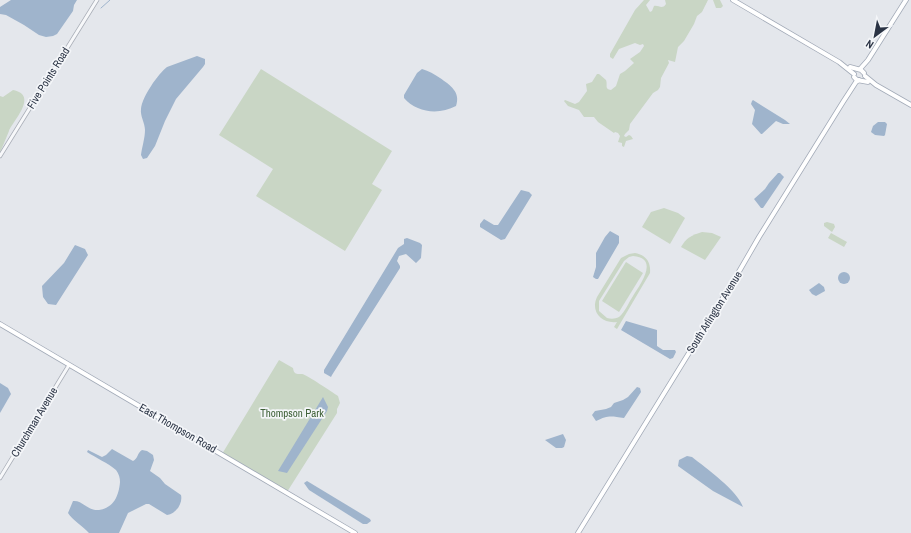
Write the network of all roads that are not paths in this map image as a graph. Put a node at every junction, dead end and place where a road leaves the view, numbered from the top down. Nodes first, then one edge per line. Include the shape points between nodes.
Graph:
1 (97, 0) edge
2 (733, 0) edge
3 (906, 0) edge
4 (868, 60) junction
5 (844, 65) junction
6 (859, 70) junction
7 (864, 74) junction
8 (854, 75) junction
9 (860, 80) junction
10 (876, 85) junction
11 (850, 90) junction
12 (911, 105) edge
13 (0, 156) edge
14 (0, 324) edge
15 (69, 365) junction
16 (0, 478) edge
17 (355, 533) edge
18 (578, 533) edge

1 - 13 street, Five Points Road
2 - 5 main road
3 - 4 main road
4 - 6 main road
4 - 7 main road
5 - 6 main road
5 - 8 main road
6 - 7 main road
6 - 8 main road, South Arlington Avenue
7 - 9 main road, South Arlington Avenue
7 - 10 main road
8 - 9 main road
8 - 11 main road, South Arlington Avenue
9 - 10 main road
9 - 11 main road, South Arlington Avenue
10 - 12 main road
11 - 18 main road, South Arlington Avenue
14 - 15 main road, East Thompson Road
15 - 16 street, Churchman Avenue
15 - 17 main road, East Thompson Road

